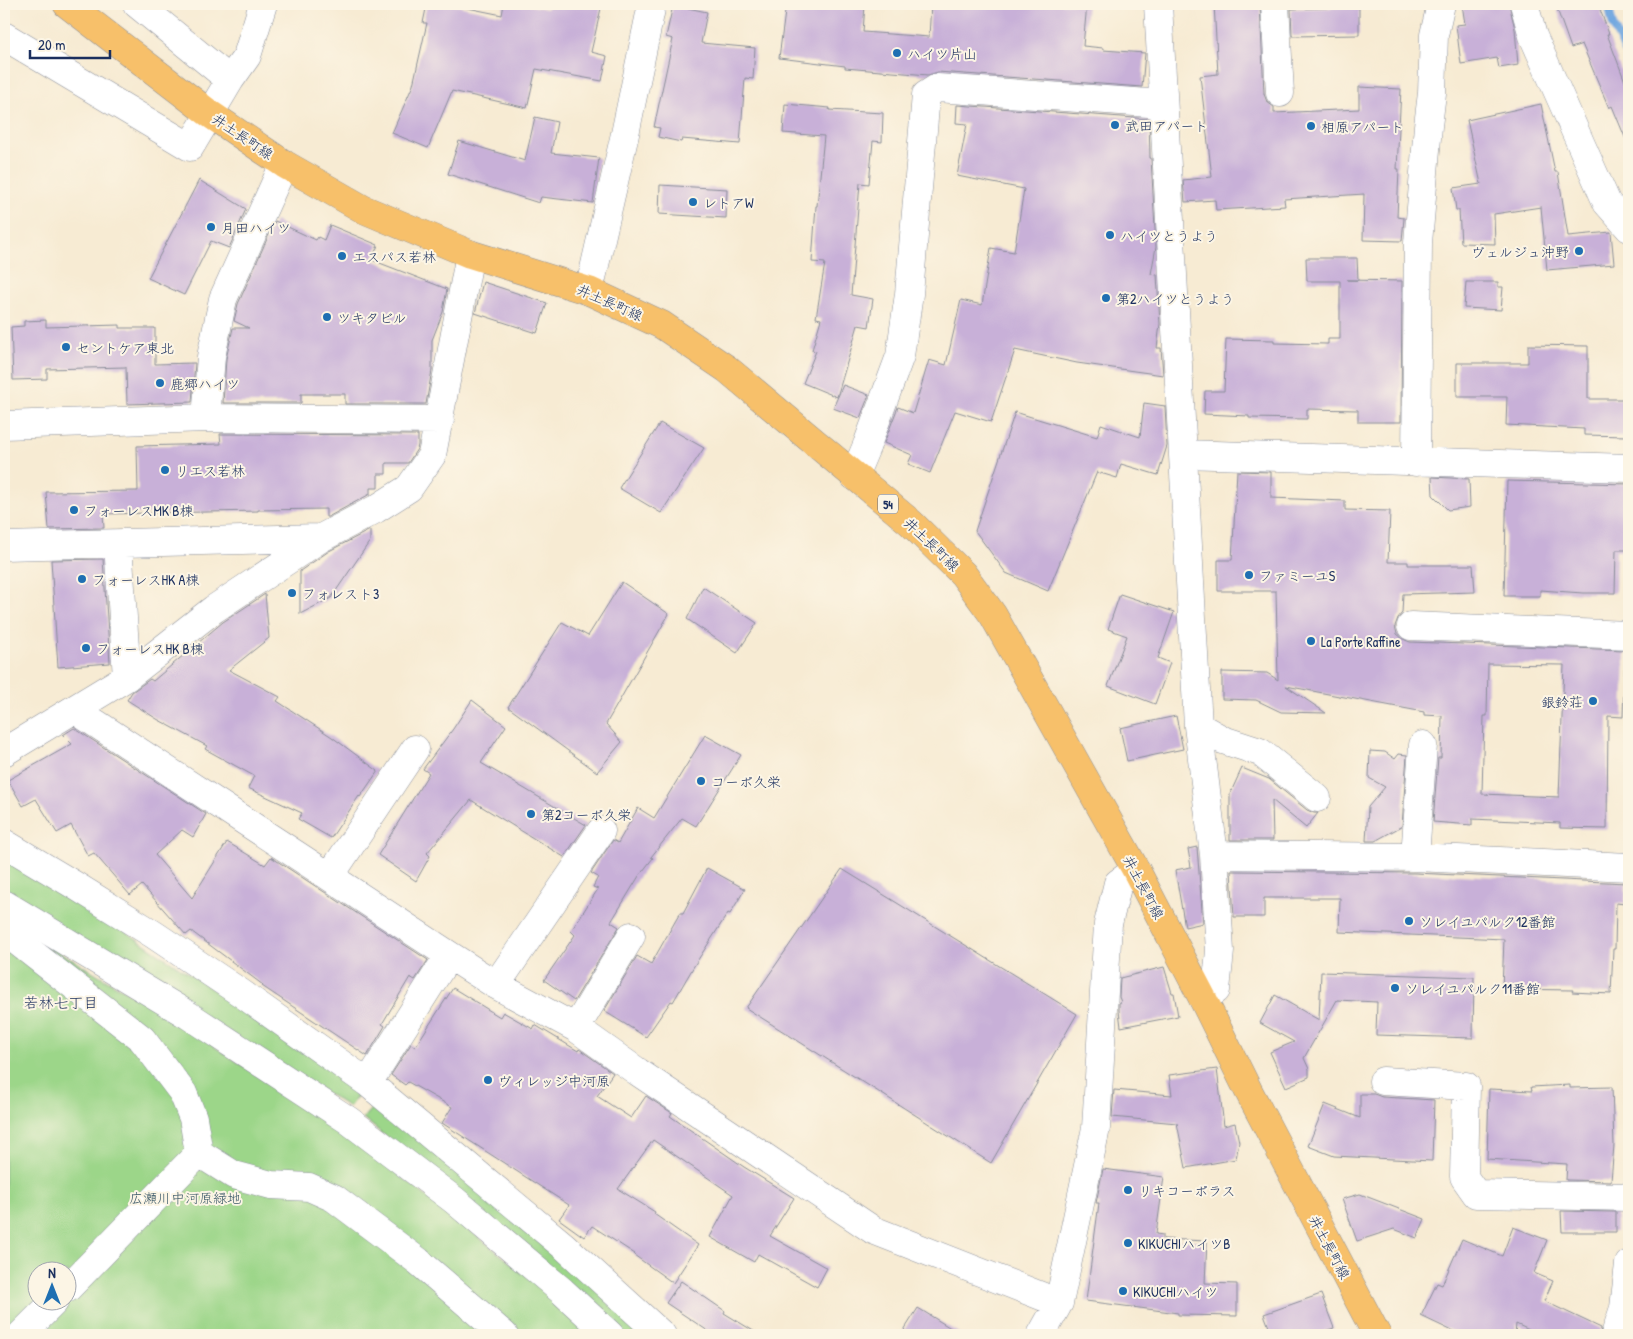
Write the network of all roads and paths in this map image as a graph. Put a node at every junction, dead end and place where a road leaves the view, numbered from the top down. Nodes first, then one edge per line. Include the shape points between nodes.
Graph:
1 (67, 4) edge
2 (137, 4) edge
3 (263, 4) edge
4 (652, 4) edge
5 (1158, 4) edge
6 (1275, 4) edge
7 (1441, 4) edge
8 (1524, 4) edge
9 (4, 36) edge
10 (230, 80) junction
11 (1280, 93) dead end
12 (1164, 104) junction
13 (210, 114) junction
14 (284, 164) junction
15 (1629, 228) edge
16 (470, 254) junction
17 (589, 290) junction
18 (206, 418) junction
19 (440, 420) junction
20 (4, 425) edge
21 (1183, 454) junction
22 (1416, 462) junction
23 (1629, 468) edge
24 (854, 476) junction
25 (321, 538) junction
26 (118, 544) junction
27 (4, 546) edge
28 (1411, 626) dead end
29 (1629, 635) edge
30 (127, 677) junction
31 (79, 707) junction
32 (1198, 726) junction
33 (1422, 745) dead end
34 (415, 748) dead end
35 (4, 752) edge
36 (1316, 798) dead end
37 (601, 831) dead end
38 (4, 843) edge
39 (1214, 855) junction
40 (1415, 857) junction
41 (1629, 868) edge
42 (1136, 870) junction
43 (330, 876) junction
44 (4, 904) edge
45 (4, 931) edge
46 (631, 936) dead end
47 (449, 955) junction
48 (496, 985) junction
49 (1203, 999) junction
50 (576, 1028) junction
51 (1383, 1081) dead end
52 (368, 1083) junction
53 (199, 1153) junction
54 (1629, 1197) edge
55 (1629, 1264) edge
56 (78, 1278) edge
57 (1059, 1303) junction
58 (44, 1312) edge
59 (21, 1335) edge
60 (504, 1335) edge
61 (610, 1335) edge
62 (662, 1335) edge
63 (1041, 1335) edge
64 (1377, 1335) edge
65 (1615, 1335) edge

1 - 13 main road, 井土長町線 / 54
2 - 10 street
3 - 10 street via 247,56
4 - 17 street
5 - 12 street
6 - 11 street
7 - 22 street via 1434,35 1418,243
8 - 15 street via 1533,36 1607,203
9 - 13 street via 190,147
10 - 13 street
12 - 21 street
12 - 24 street via 937,88 926,95 909,294 900,356
13 - 14 main road, 井土長町線 / 54
14 - 16 main road, 井土長町線 / 54 via 363,209
14 - 18 street via 223,299 211,357
16 - 17 main road, 井土長町線 / 54
16 - 19 street
17 - 24 main road, 井土長町線 / 54 via 662,325 727,369
18 - 19 street
18 - 20 street
19 - 25 street via 432,455 409,488
21 - 22 street
21 - 32 street
22 - 23 street
24 - 42 main road, 井土長町線 / 54 via 911,523 963,574 993,615
25 - 26 street
25 - 30 street via 214,609
26 - 27 street
26 - 30 street
28 - 29 street
30 - 31 street
31 - 35 street
31 - 43 street via 83,715
32 - 36 street via 1224,740 1260,752
32 - 39 street
33 - 40 street
34 - 43 street
37 - 48 street
38 - 52 street via 153,934
39 - 40 street
39 - 49 street via 1220,952 1216,990
40 - 41 street
42 - 49 main road, 井土長町線 / 54
42 - 57 street via 1118,883 1108,924 1096,1128
43 - 47 street
44 - 61 street via 188,1015 348,1120 454,1200
45 - 53 street via 142,1039 183,1093 193,1118
46 - 50 street
47 - 48 street
47 - 52 street
48 - 50 street
49 - 64 main road, 井土長町線 / 54
50 - 57 street via 874,1230
51 - 54 street via 1466,1086 1464,1177 1476,1194
52 - 62 street via 565,1247
53 - 56 street
53 - 60 street via 234,1175 271,1185 309,1187 334,1198 418,1261
55 - 65 street via 1624,1308
57 - 63 street
58 - 59 street

